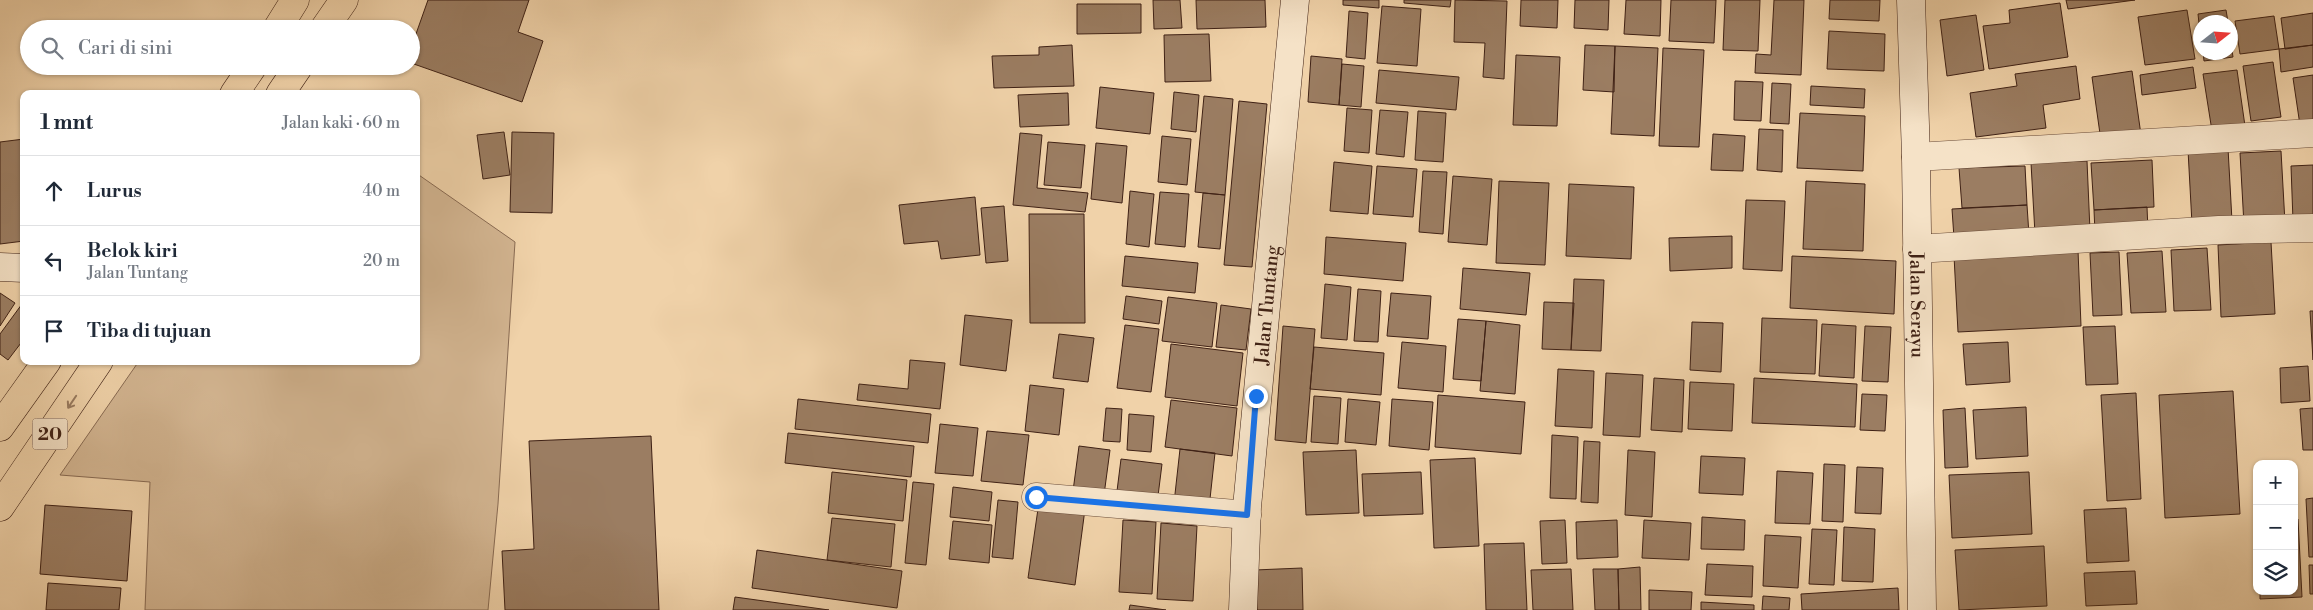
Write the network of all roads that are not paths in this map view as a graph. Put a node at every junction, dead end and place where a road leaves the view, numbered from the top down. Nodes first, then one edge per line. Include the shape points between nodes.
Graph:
1 (295, 0) edge
2 (344, 0) edge
3 (1295, 0) edge
4 (1911, 0) edge
5 (283, 20) edge
6 (330, 20) edge
7 (247, 75) edge
8 (293, 75) edge
9 (237, 90) edge
10 (283, 90) edge
11 (2313, 133) edge
12 (1916, 157) junction
13 (2313, 228) edge
14 (1917, 250) junction
15 (0, 267) edge
16 (20, 268) edge
17 (44, 365) edge
18 (96, 365) edge
19 (0, 427) edge
20 (1036, 497) dead end
21 (0, 508) edge
22 (1247, 515) junction
23 (1243, 610) edge
24 (1922, 610) edge

1 - 5 highway
2 - 6 highway
3 - 22 street, Jalan Tuntang
4 - 12 street, Jalan Serayu
7 - 9 highway
8 - 10 highway
11 - 12 street
12 - 14 street, Jalan Serayu
13 - 14 street via 2219,230
14 - 24 street, Jalan Serayu
15 - 16 street
17 - 19 highway, 20
18 -> 21 highway, 20
20 - 22 street
22 - 23 street, Jalan Tuntang

